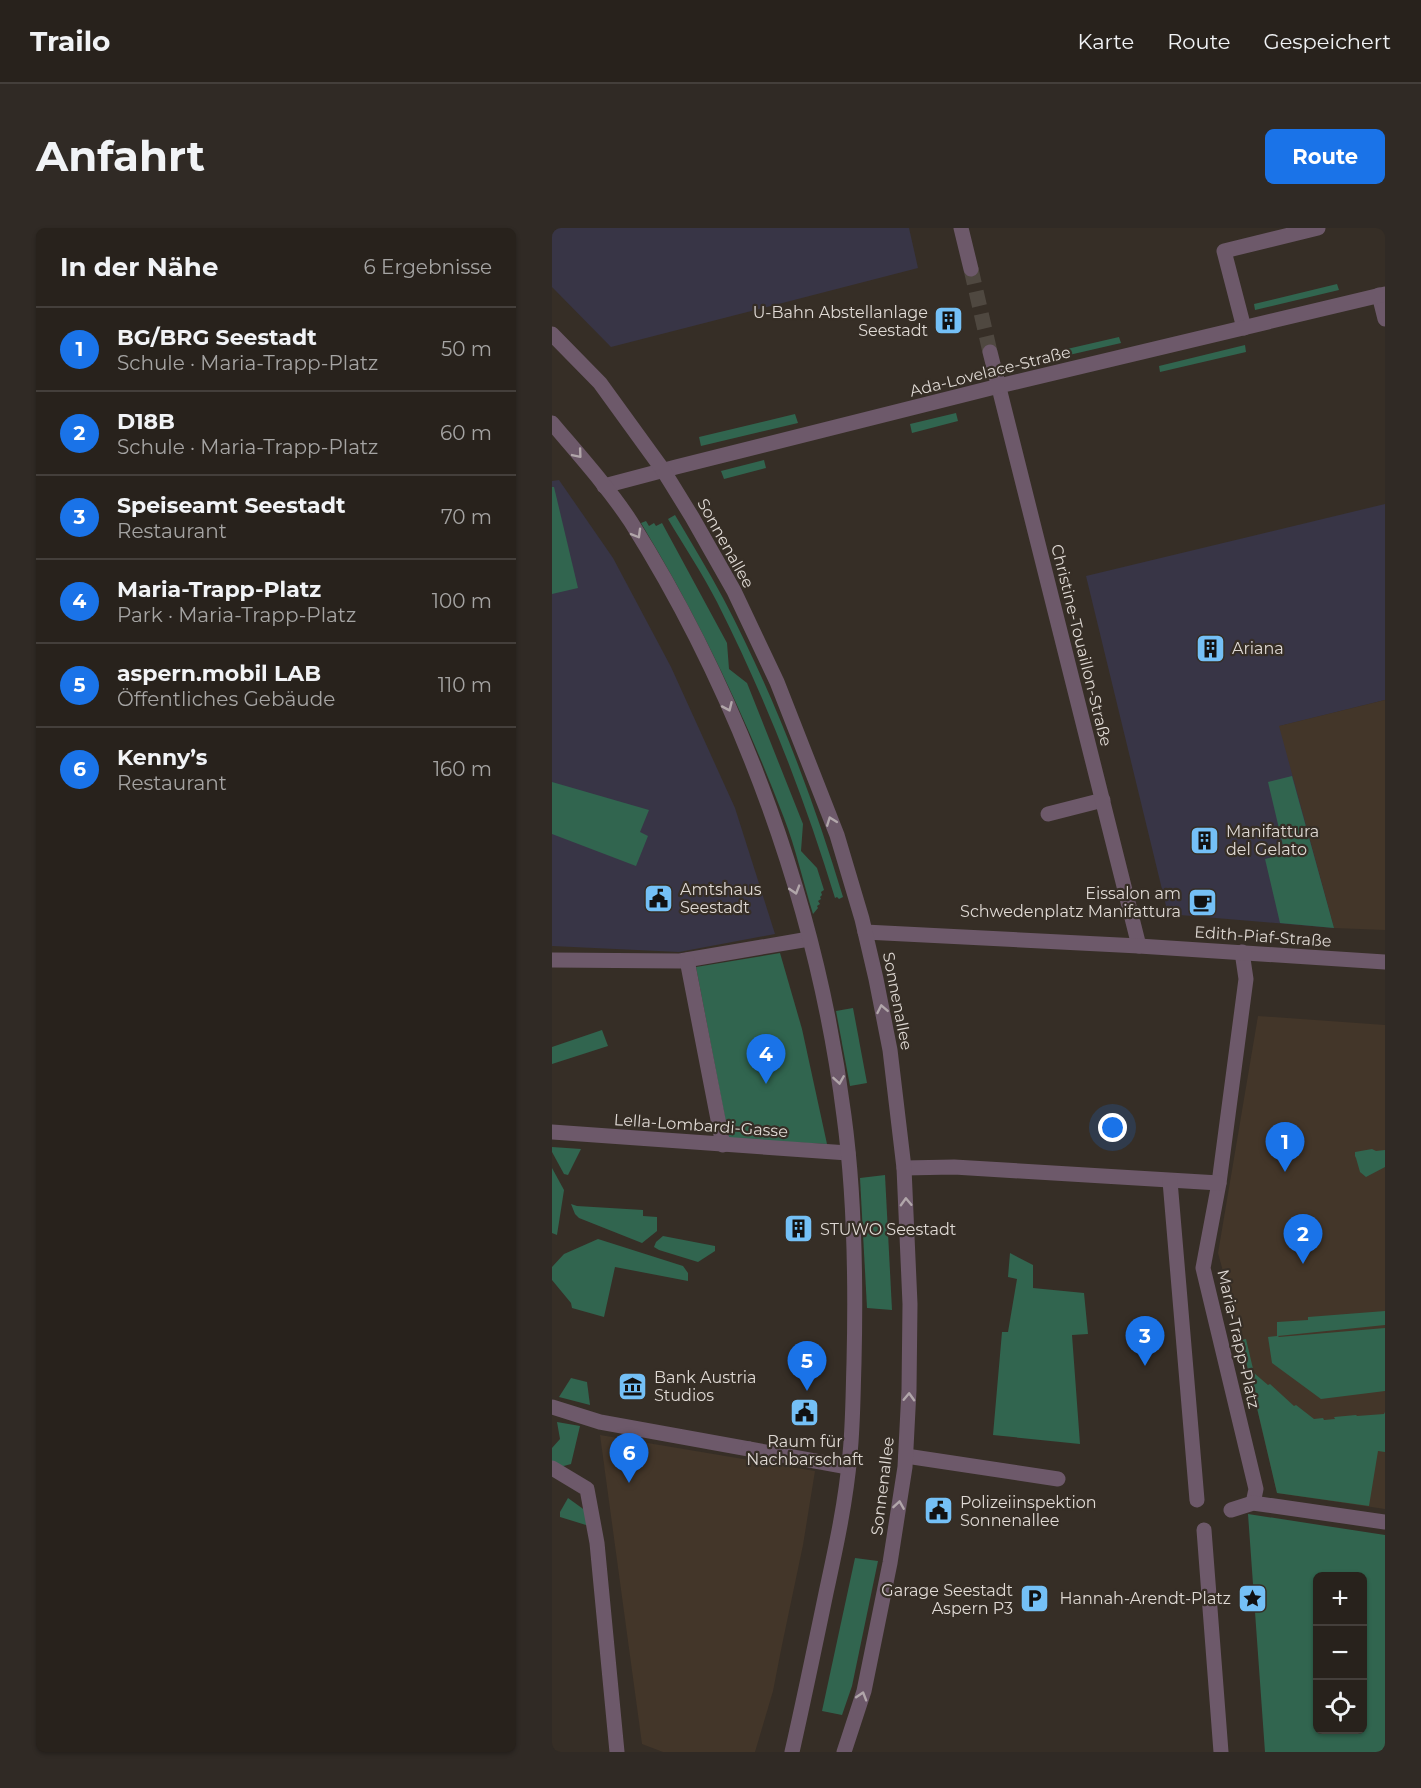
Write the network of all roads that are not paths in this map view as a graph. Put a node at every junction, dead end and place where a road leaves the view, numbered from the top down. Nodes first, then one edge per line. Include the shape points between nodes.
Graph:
1 (961, 228) edge
2 (1318, 228) edge
3 (971, 269) tunnel mouth
4 (1382, 295) edge
5 (1385, 319) edge
6 (1244, 328) junction
7 (552, 334) edge
8 (990, 352) tunnel mouth
9 (999, 386) junction
10 (552, 423) edge
11 (663, 470) junction
12 (604, 486) junction
13 (1102, 800) junction
14 (1048, 814) dead end
15 (865, 932) junction
16 (809, 939) junction
17 (1139, 946) junction
18 (1242, 952) junction
19 (552, 960) edge
20 (687, 960) junction
21 (1385, 962) edge
22 (552, 1132) edge
23 (723, 1145) junction
24 (848, 1153) junction
25 (904, 1168) junction
26 (1170, 1181) junction
27 (1219, 1183) junction
28 (552, 1407) edge
29 (906, 1456) junction
30 (848, 1467) junction
31 (552, 1468) edge
32 (1058, 1479) dead end
33 (1197, 1500) dead end
34 (1253, 1503) junction
35 (1231, 1510) dead end
36 (1385, 1522) edge
37 (1204, 1530) dead end
38 (617, 1752) edge
39 (792, 1752) edge
40 (844, 1752) edge
41 (1221, 1752) edge

1 - 3 street
2 - 6 street via 1224,251
4 - 5 street
4 - 6 street, Ada-Lovelace-Straße
6 - 9 street, Ada-Lovelace-Straße
7 - 11 street, Sonnenallee via 600,383
8 - 9 street, Christine-Touaillon-Straße
9 - 11 street, Ada-Lovelace-Straße
9 - 13 street, Christine-Touaillon-Straße
10 -> 12 street
11 - 12 street, Ada-Lovelace-Straße
15 -> 11 street, Sonnenallee via 837,835 777,682 734,591
12 -> 16 street via 630,521 703,651 775,824
13 - 14 street
13 - 17 street, Christine-Touaillon-Straße
15 - 17 street
25 -> 15 street, Sonnenallee via 889,1042
16 - 20 street
16 -> 24 street via 835,1058
17 - 18 street, Edith-Piaf-Straße
18 - 21 street, Edith-Piaf-Straße
18 - 27 street, Maria-Trapp-Platz via 1246,979
19 - 20 street
20 - 23 street
22 - 23 street, Lella-Lombardi-Gasse
23 - 24 street, Lella-Lombardi-Gasse
24 - 30 street via 856,1306
25 - 26 street via 954,1167
29 -> 25 street, Sonnenallee via 910,1304
26 - 27 street
26 - 33 street
27 - 34 street, Maria-Trapp-Platz via 1203,1268 1256,1489
28 - 30 street via 600,1422
29 - 32 street
40 -> 29 street, Sonnenallee via 864,1691 890,1563
30 - 39 street via 838,1535
31 - 38 street via 586,1489 597,1543
34 - 35 street
34 - 36 street
37 - 41 street

